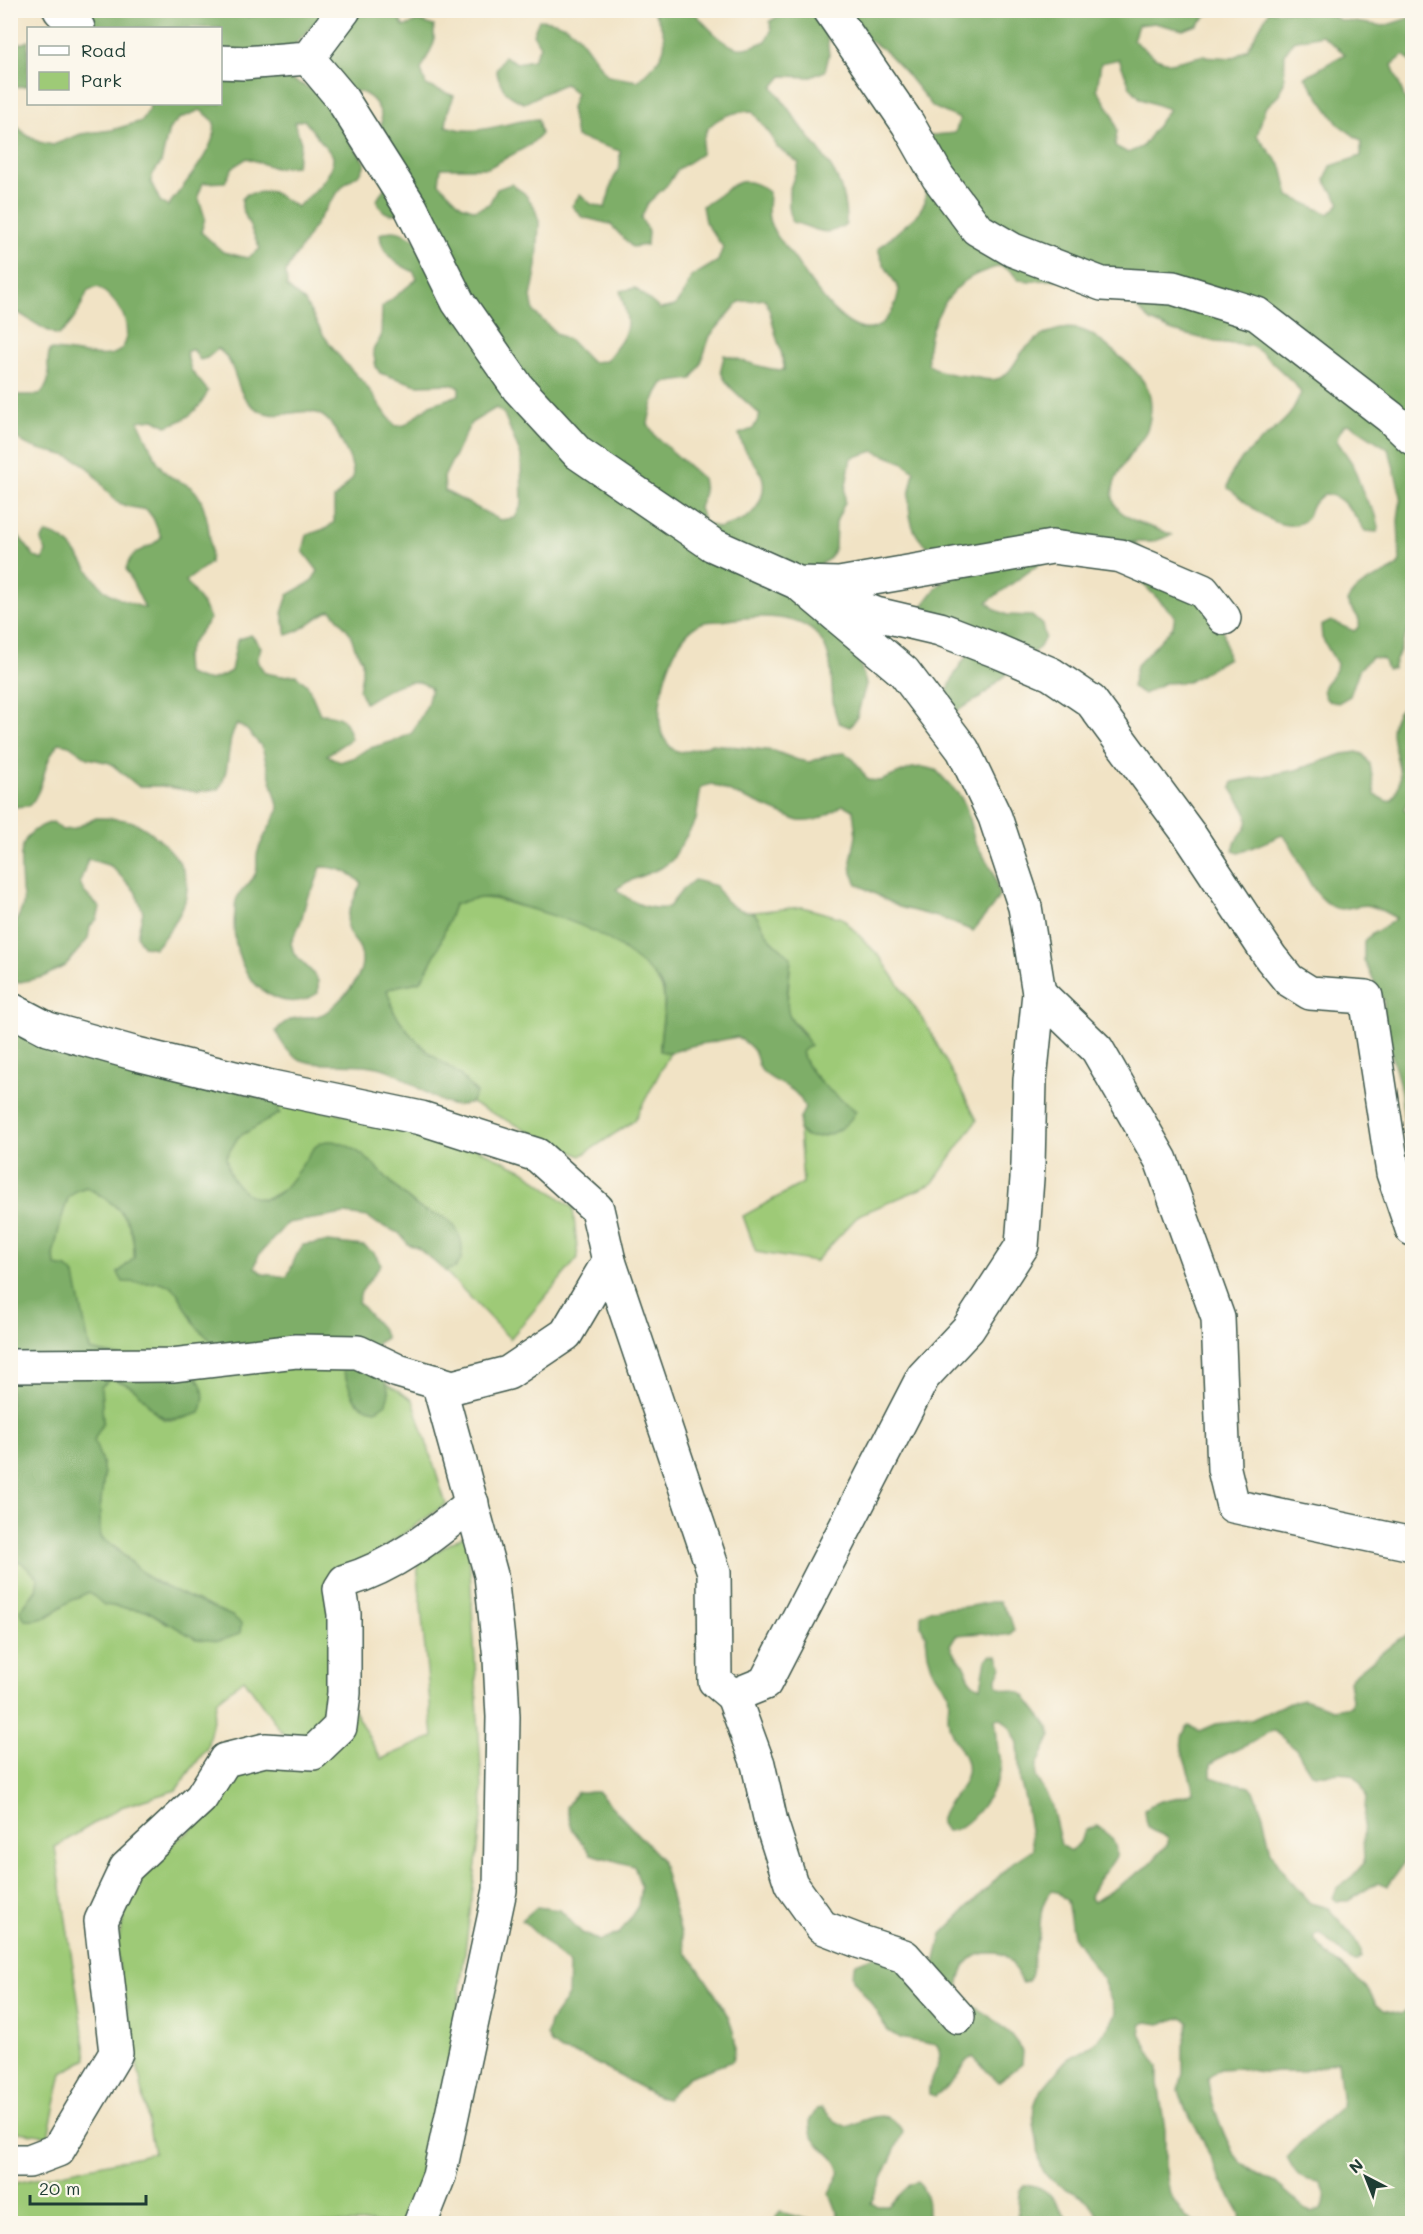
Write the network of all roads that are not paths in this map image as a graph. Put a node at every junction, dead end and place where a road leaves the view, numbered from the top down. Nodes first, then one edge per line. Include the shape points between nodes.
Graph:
1 (60, 10) edge
2 (344, 10) edge
3 (830, 10) edge
4 (77, 27) edge
5 (308, 58) junction
6 (222, 62) edge
7 (1413, 438) edge
8 (798, 583) junction
9 (1224, 618) dead end
10 (1039, 993) junction
11 (10, 1008) edge
12 (1413, 1229) edge
13 (609, 1261) junction
14 (10, 1366) edge
15 (438, 1382) junction
16 (472, 1503) junction
17 (1413, 1544) edge
18 (733, 1696) junction
19 (958, 2018) dead end
20 (10, 2161) edge
21 (420, 2223) edge

1 - 4 street
2 - 5 street
3 - 7 street via 908,124 938,177 977,229 1013,250 1102,285 1173,288 1257,314
5 - 6 street
5 - 8 street via 346,105 411,208 458,302 525,396 579,453 713,545
8 - 9 street via 839,584 1052,547 1121,556 1203,591
8 - 10 street via 904,672 963,750 995,817 1025,907
8 - 12 street via 876,614 940,629 997,651 1051,674 1091,701 1289,980 1310,993 1366,997 1393,1173
10 - 17 street via 1097,1048 1161,1160 1218,1318 1224,1469 1233,1506
10 - 18 street via 1030,1080 1022,1246 968,1329 923,1377 765,1683
11 - 13 street via 48,1029 137,1054 421,1118 537,1155 597,1209
13 - 15 street via 566,1334 508,1373 453,1387
13 - 18 street via 714,1572 715,1681
14 - 15 street via 172,1365 296,1351 358,1352 398,1371
15 - 16 street
16 - 20 street via 411,1549 368,1574 345,1581 340,1589 344,1614 344,1692 340,1727 313,1753 265,1750 225,1760 201,1798 126,1868 101,1921 116,2053 58,2150 29,2161
16 - 21 street via 491,1575 500,1659 501,1890 439,2175
18 - 19 street via 758,1764 791,1884 822,1927 903,1956

